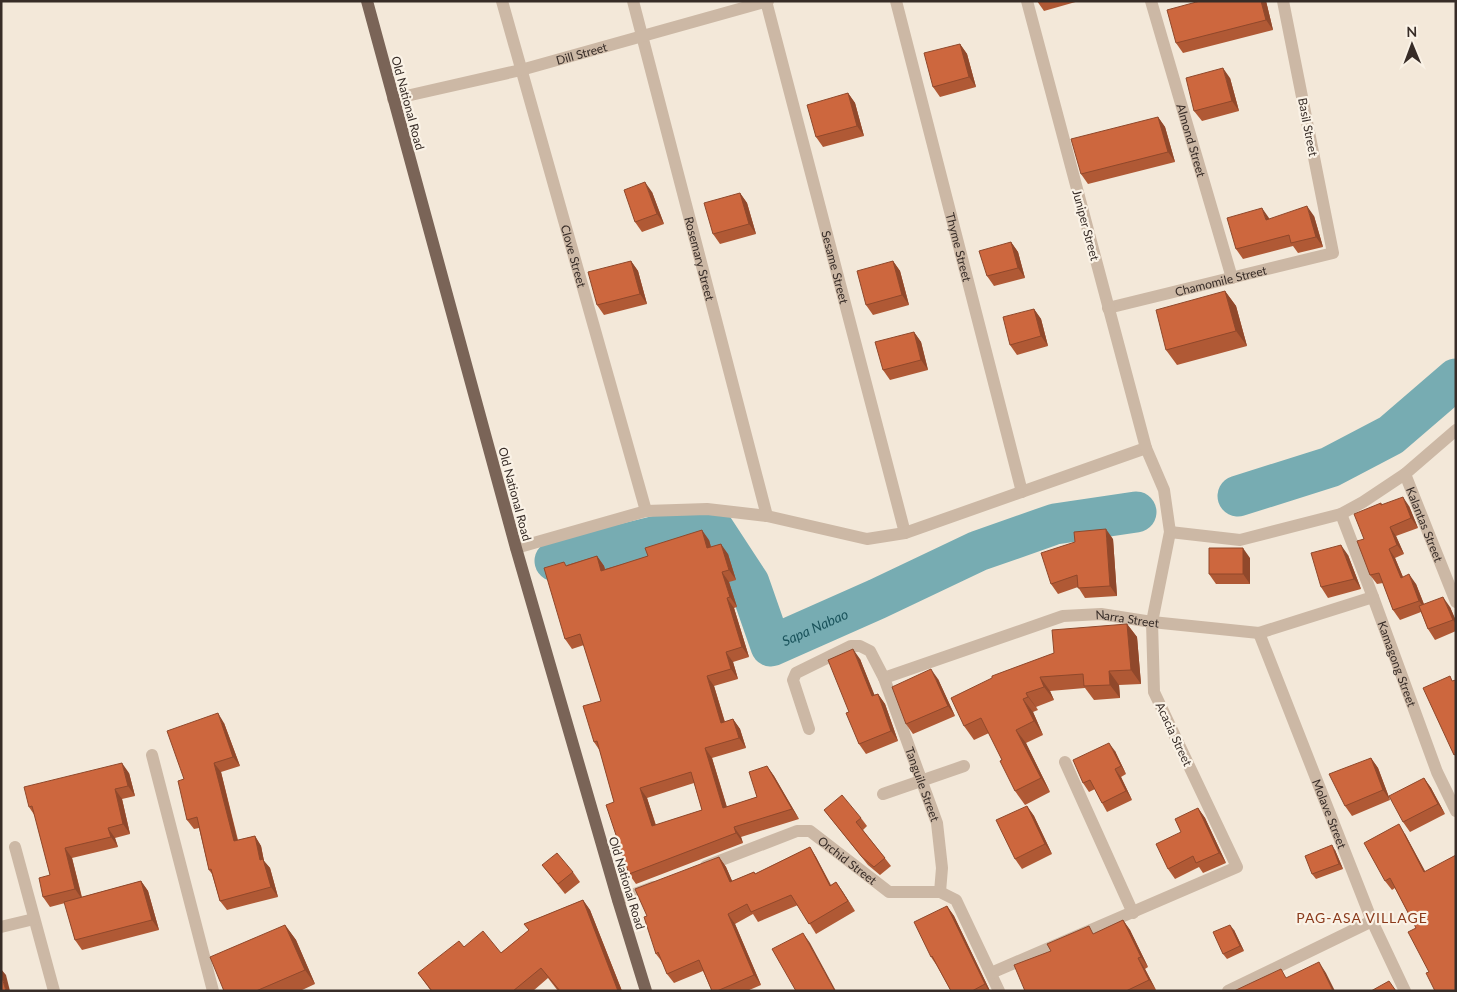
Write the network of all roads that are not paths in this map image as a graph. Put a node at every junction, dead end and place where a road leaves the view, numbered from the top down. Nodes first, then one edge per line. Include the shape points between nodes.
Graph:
1 (367, 1) edge
2 (502, 1) edge
3 (633, 1) edge
4 (767, 1) edge
5 (896, 1) edge
6 (1027, 1) edge
7 (1150, 1) edge
8 (1283, 1) edge
9 (642, 36) junction
10 (521, 70) junction
11 (393, 99) junction
12 (1333, 253) joint
13 (1232, 278) junction
14 (1108, 308) junction
15 (1456, 430) edge
16 (1146, 448) junction
17 (1405, 474) junction
18 (1022, 492) junction
19 (646, 511) junction
20 (1341, 514) junction
21 (768, 516) junction
22 (1170, 532) junction
23 (905, 533) junction
24 (516, 548) junction
25 (1374, 597) junction
26 (1456, 602) edge
27 (1152, 622) junction
28 (1260, 633) junction
29 (884, 678) junction
30 (809, 729) dead end
31 (152, 755) dead end
32 (1065, 762) dead end
33 (964, 766) dead end
34 (920, 781) junction
35 (883, 794) dead end
36 (1456, 811) edge
37 (15, 847) dead end
38 (698, 869) edge
39 (662, 883) edge
40 (940, 892) junction
41 (618, 900) junction
42 (1133, 912) junction
43 (34, 919) junction
44 (1372, 921) junction
45 (1, 927) edge
46 (991, 973) junction
47 (54, 991) edge
48 (213, 991) edge
49 (646, 991) edge
50 (1000, 991) edge
51 (1228, 991) edge
52 (1405, 991) edge

1 - 11 main road, Old National Road
2 - 10 street, Clove Street
3 - 9 street, Rosemary Street
4 - 9 street, Dill Street
4 - 23 street, Sesame Street
5 - 18 street, Thyme Street
6 - 14 street, Juniper Street
7 - 13 street, Almond Street
8 - 12 street, Basil Street
9 - 10 street, Dill Street
9 - 21 street, Rosemary Street
10 - 11 street, Dill Street
10 - 19 street, Clove Street
11 - 24 main road, Old National Road
12 - 13 street, Chamomile Street
13 - 14 street, Chamomile Street
14 - 16 street, Juniper Street
15 - 17 street
16 - 18 street
16 - 22 street, Juniper Street via 1164,490
17 - 20 street
17 - 26 street, Kalantas Street
18 - 23 street
19 - 21 street via 706,509
19 - 24 street
20 - 22 street via 1240,540
20 - 25 street, Kamagong Street
21 - 23 street via 867,539
22 - 27 street, Acacia Street
24 - 41 main road, Old National Road
25 - 28 street, Narra Street
25 - 36 street, Kamagong Street via 1437,772
27 - 28 street, Narra Street
27 - 29 street, Narra Street via 1101,614 1063,616
27 - 42 street, Acacia Street via 1154,692 1237,867
28 - 44 street, Molave Street
29 - 30 street, Tanguile Street via 870,650 860,646 851,646 796,673 793,680
29 - 34 street, Tanguile Street
31 - 48 street
32 - 42 street
33 - 34 street
34 - 35 street
34 - 40 street, Tanguile Street via 937,823 942,868
37 - 43 street
38 - 40 street, Orchid Street via 797,831 810,831 890,892
39 - 41 street
40 - 46 street via 956,900
41 - 49 main road, Old National Road
42 - 46 street
43 - 45 street
43 - 47 street
44 - 51 street
44 - 52 street, Molave Street
46 - 50 street

